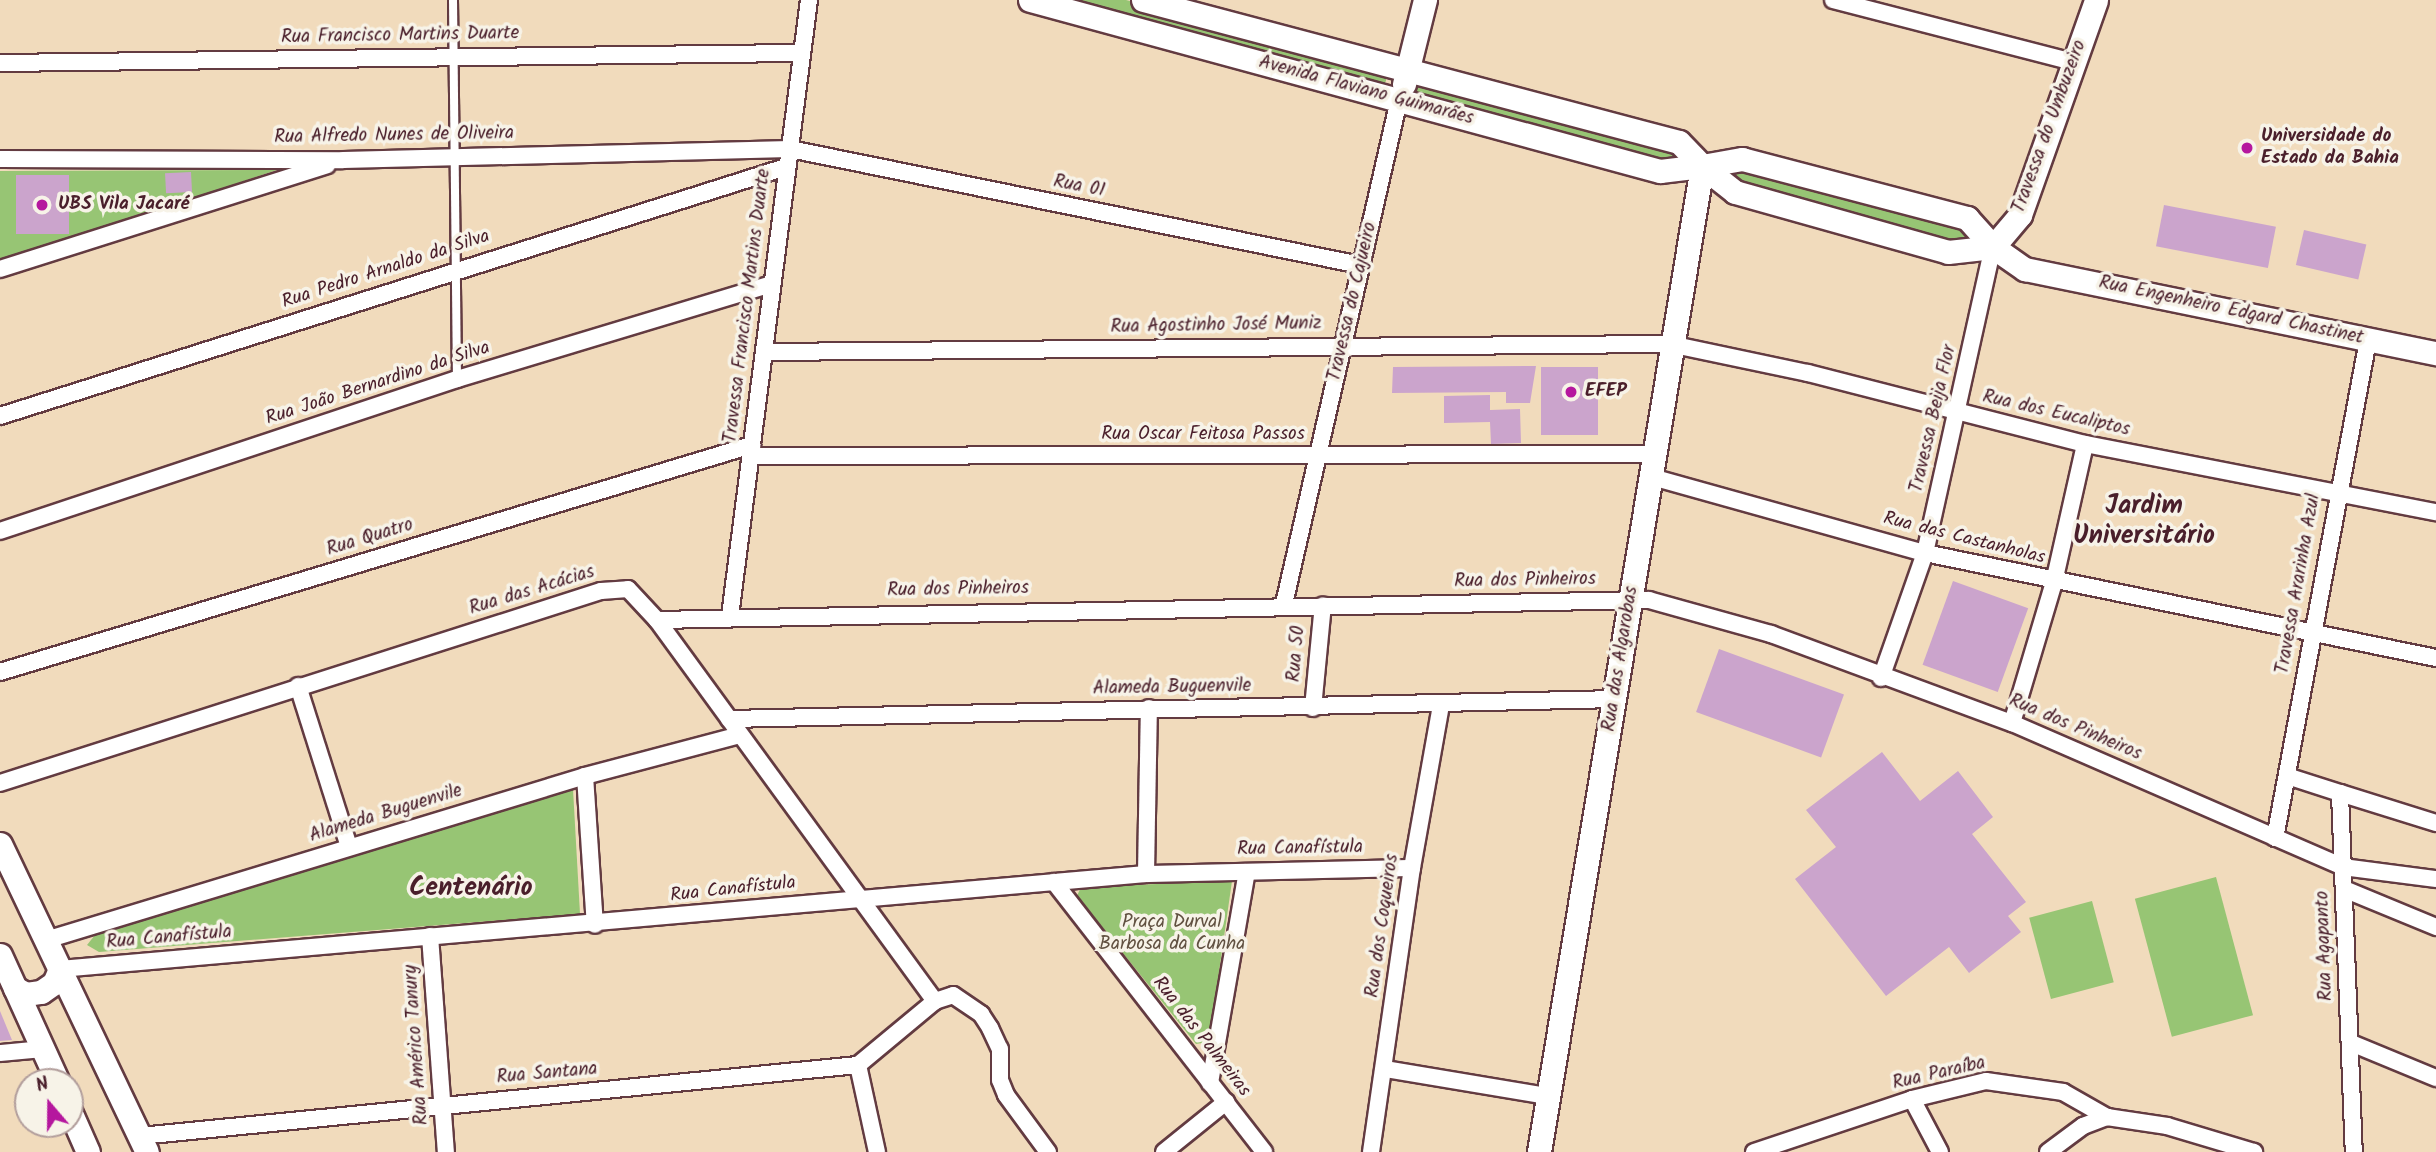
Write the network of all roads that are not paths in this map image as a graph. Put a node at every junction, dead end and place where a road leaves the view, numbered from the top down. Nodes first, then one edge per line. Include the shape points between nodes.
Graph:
1 (453, 0) edge
2 (809, 0) edge
3 (1030, 0) edge
4 (1143, 0) edge
5 (1425, 0) edge
6 (1833, 0) edge
7 (2096, 0) edge
8 (800, 53) junction
9 (453, 57) junction
10 (2073, 62) junction
11 (0, 63) edge
12 (1407, 69) junction
13 (1399, 100) junction
14 (790, 149) junction
15 (453, 154) junction
16 (0, 159) edge
17 (343, 160) junction
18 (1702, 166) junction
19 (786, 167) junction
20 (1993, 247) junction
21 (1360, 265) junction
22 (0, 269) edge
23 (456, 269) junction
24 (772, 284) junction
25 (2368, 340) junction
26 (1670, 344) junction
27 (1341, 346) junction
28 (764, 352) junction
29 (2436, 353) edge
30 (457, 379) junction
31 (1957, 413) junction
32 (0, 416) edge
33 (2085, 444) junction
34 (752, 451) junction
35 (1320, 456) junction
36 (1653, 466) junction
37 (2337, 493) junction
38 (2436, 512) edge
39 (0, 531) edge
40 (1925, 554) junction
41 (2054, 582) junction
42 (1630, 600) junction
43 (1284, 604) junction
44 (1323, 605) junction
45 (730, 616) junction
46 (657, 620) junction
47 (2311, 635) junction
48 (2436, 658) edge
49 (0, 672) edge
50 (1881, 678) junction
51 (298, 686) junction
52 (1615, 699) junction
53 (1441, 706) junction
54 (1149, 708) junction
55 (1313, 708) junction
56 (729, 719) junction
57 (2012, 723) junction
58 (740, 735) junction
59 (585, 776) junction
60 (2287, 776) junction
61 (0, 783) edge
62 (2340, 793) junction
63 (2436, 823) edge
64 (2275, 838) junction
65 (0, 844) edge
66 (349, 848) junction
67 (1412, 867) junction
68 (2343, 867) junction
69 (1247, 872) junction
70 (1146, 874) junction
71 (2436, 879) edge
72 (1054, 882) junction
73 (2344, 889) junction
74 (0, 892) edge
75 (26, 897) junction
76 (859, 899) junction
77 (595, 925) junction
78 (2436, 927) edge
79 (430, 936) junction
80 (46, 940) junction
81 (0, 955) edge
82 (60, 969) junction
83 (15, 988) junction
84 (935, 1001) junction
85 (2351, 1043) junction
86 (43, 1049) junction
87 (0, 1053) edge
88 (858, 1065) junction
89 (52, 1068) edge
90 (1385, 1069) junction
91 (2436, 1078) edge
92 (1210, 1083) junction
93 (1546, 1096) junction
94 (1912, 1098) junction
95 (1226, 1102) junction
96 (443, 1104) junction
97 (2107, 1117) junction
98 (144, 1144) edge
99 (446, 1152) edge
100 (877, 1152) edge
101 (1048, 1152) edge
102 (1164, 1152) edge
103 (1264, 1152) edge
104 (1371, 1152) edge
105 (1539, 1152) edge
106 (1754, 1152) edge
107 (1940, 1152) edge
108 (2048, 1152) edge
109 (2254, 1152) edge
110 (2354, 1152) edge

1 - 9 lane
2 - 8 street, Travessa Francisco Martins Duarte
3 - 13 main road, Avenida Flaviano Guimarães
4 - 12 main road, Avenida Flaviano Guimarães
5 - 12 main road, Travessa do Cajueiro
6 - 10 street
7 - 10 main road, Travessa do Umbuzeiro
8 - 9 street, Rua Francisco Martins Duarte
8 - 14 street, Travessa Francisco Martins Duarte
9 - 11 street, Rua Francisco Martins Duarte
9 - 15 lane
10 - 20 main road, Travessa do Umbuzeiro via 2020,215
12 - 13 main road, Travessa do Cajueiro
12 - 18 main road, Avenida Flaviano Guimarães via 1679,142
13 - 18 main road, Avenida Flaviano Guimarães via 1660,171
13 - 21 street, Travessa do Cajueiro
14 - 15 street, Rua Alfredo Nunes de Oliveira
14 - 19 street, Travessa Francisco Martins Duarte
14 - 21 street, Rua 01
15 - 17 street, Rua Alfredo Nunes de Oliveira
15 - 23 lane
16 - 17 street, Rua Alfredo Nunes de Oliveira
17 - 22 street
18 - 20 main road, Avenida Flaviano Guimarães via 1735,192 1948,252
18 - 20 main road, Avenida Flaviano Guimarães via 1742,159 1943,211 1967,218
18 - 26 main road, Rua das Algarobas
19 - 23 street, Rua Pedro Arnaldo da Silva
19 - 24 street, Travessa Francisco Martins Duarte
20 - 25 main road, Rua Engenheiro Edgard Chastinet via 2025,269
20 - 31 street, Travessa Beija Flor
21 - 27 street, Travessa do Cajueiro
23 - 30 lane
23 - 32 street, Rua Pedro Arnaldo da Silva
24 - 28 street, Travessa Francisco Martins Duarte
24 - 30 street, Rua João Bernardino da Silva
25 - 29 main road, Rua Engenheiro Edgard Chastinet
25 - 37 street, Travessa Ararinha Azul
26 - 27 street, Rua Agostinho José Muniz
26 - 31 street, Rua dos Eucaliptos via 1808,373
26 - 36 main road, Rua das Algarobas
27 - 28 street, Rua Agostinho José Muniz
27 - 35 street, Travessa do Cajueiro
28 - 34 street, Travessa Francisco Martins Duarte
30 - 39 street, Rua João Bernardino da Silva
31 - 33 street, Rua dos Eucaliptos
31 - 40 street, Travessa Beija Flor
33 - 37 street, Rua dos Eucaliptos
33 - 41 street
34 - 35 street, Rua Oscar Feitosa Passos
34 - 45 street, Travessa Francisco Martins Duarte
34 - 49 street, Rua Quatro
35 - 36 street, Rua Oscar Feitosa Passos
35 - 43 street, Travessa do Cajueiro
36 - 40 street, Rua das Castanholas
36 - 42 main road, Rua das Algarobas
37 - 38 street, Rua dos Eucaliptos
37 - 47 street, Travessa Ararinha Azul
40 - 41 street, Rua das Castanholas
40 - 50 street, Travessa Beija Flor
41 - 47 street, Rua das Castanholas
41 - 57 street
42 - 44 street, Rua dos Pinheiros
42 - 50 street, Rua dos Pinheiros via 1662,604 1771,634
42 - 52 main road, Rua das Algarobas
43 - 44 street, Rua dos Pinheiros
43 - 45 street, Rua dos Pinheiros
44 - 55 street, Rua 50
45 - 46 street, Rua dos Pinheiros
46 - 51 street, Rua das Acácias via 628,589 610,589
46 - 56 street, Rua das Acácias
47 - 48 street, Rua das Castanholas
47 - 60 street, Travessa Ararinha Azul
50 - 57 street, Rua dos Pinheiros
51 - 61 street, Rua das Acácias
51 - 66 street
52 - 53 street, Alameda Buguenvile
52 - 93 main road, Rua das Algarobas
53 - 55 street, Alameda Buguenvile
53 - 67 street, Rua dos Coqueiros
54 - 55 street, Alameda Buguenvile
54 - 56 street, Alameda Buguenvile
54 - 70 street
56 - 58 street, Rua das Acácias
57 - 64 street, Rua dos Pinheiros
58 - 59 street, Alameda Buguenvile
58 - 76 street, Rua das Acácias
59 - 66 street, Alameda Buguenvile
59 - 77 street
60 - 62 street
60 - 64 street, Travessa Ararinha Azul
62 - 63 street
62 - 68 street, Rua Agapanto
64 - 68 street, Rua dos Pinheiros
65 - 75 main road
66 - 80 street, Alameda Buguenvile
67 - 69 street, Rua Canafístula
67 - 90 street, Rua dos Coqueiros
68 - 71 street, Rua dos Pinheiros
68 - 73 street, Rua Agapanto
69 - 70 street, Rua Canafístula
69 - 92 street
70 - 72 street, Rua Canafístula
72 - 76 street, Rua Canafístula
72 - 92 street, Rua das Palmeiras
73 - 78 street
73 - 85 street, Rua Agapanto
74 - 75 main road
75 - 80 main road
76 - 77 street, Rua Canafístula
76 - 84 street, Rua das Acácias
77 - 79 street, Rua Canafístula
79 - 82 street, Rua Canafístula
79 - 96 street, Rua Américo Tanury
80 - 82 main road
81 - 83 main road
82 - 83 main road via 54,983 41,992
82 - 98 main road
83 - 86 main road
84 - 88 street
84 - 101 street via 953,995 981,1014 1000,1049 1000,1080 1006,1095
85 - 91 street
85 - 110 street, Rua Agapanto
86 - 87 street
86 - 89 main road
88 - 96 street, Rua Santana
88 - 100 street
90 - 93 street
90 - 104 street, Rua dos Coqueiros
92 - 95 street, Rua das Palmeiras
93 - 105 main road, Rua das Algarobas
94 - 97 street, Rua Paraíba via 1986,1081 2009,1082 2063,1092
94 - 106 street, Rua Paraíba
94 - 107 street
95 - 102 street
95 - 103 street, Rua das Palmeiras
96 - 98 street, Rua Santana
96 - 99 street, Rua Américo Tanury
97 - 108 street via 2083,1126
97 - 109 street, Rua Paraíba via 2167,1126

